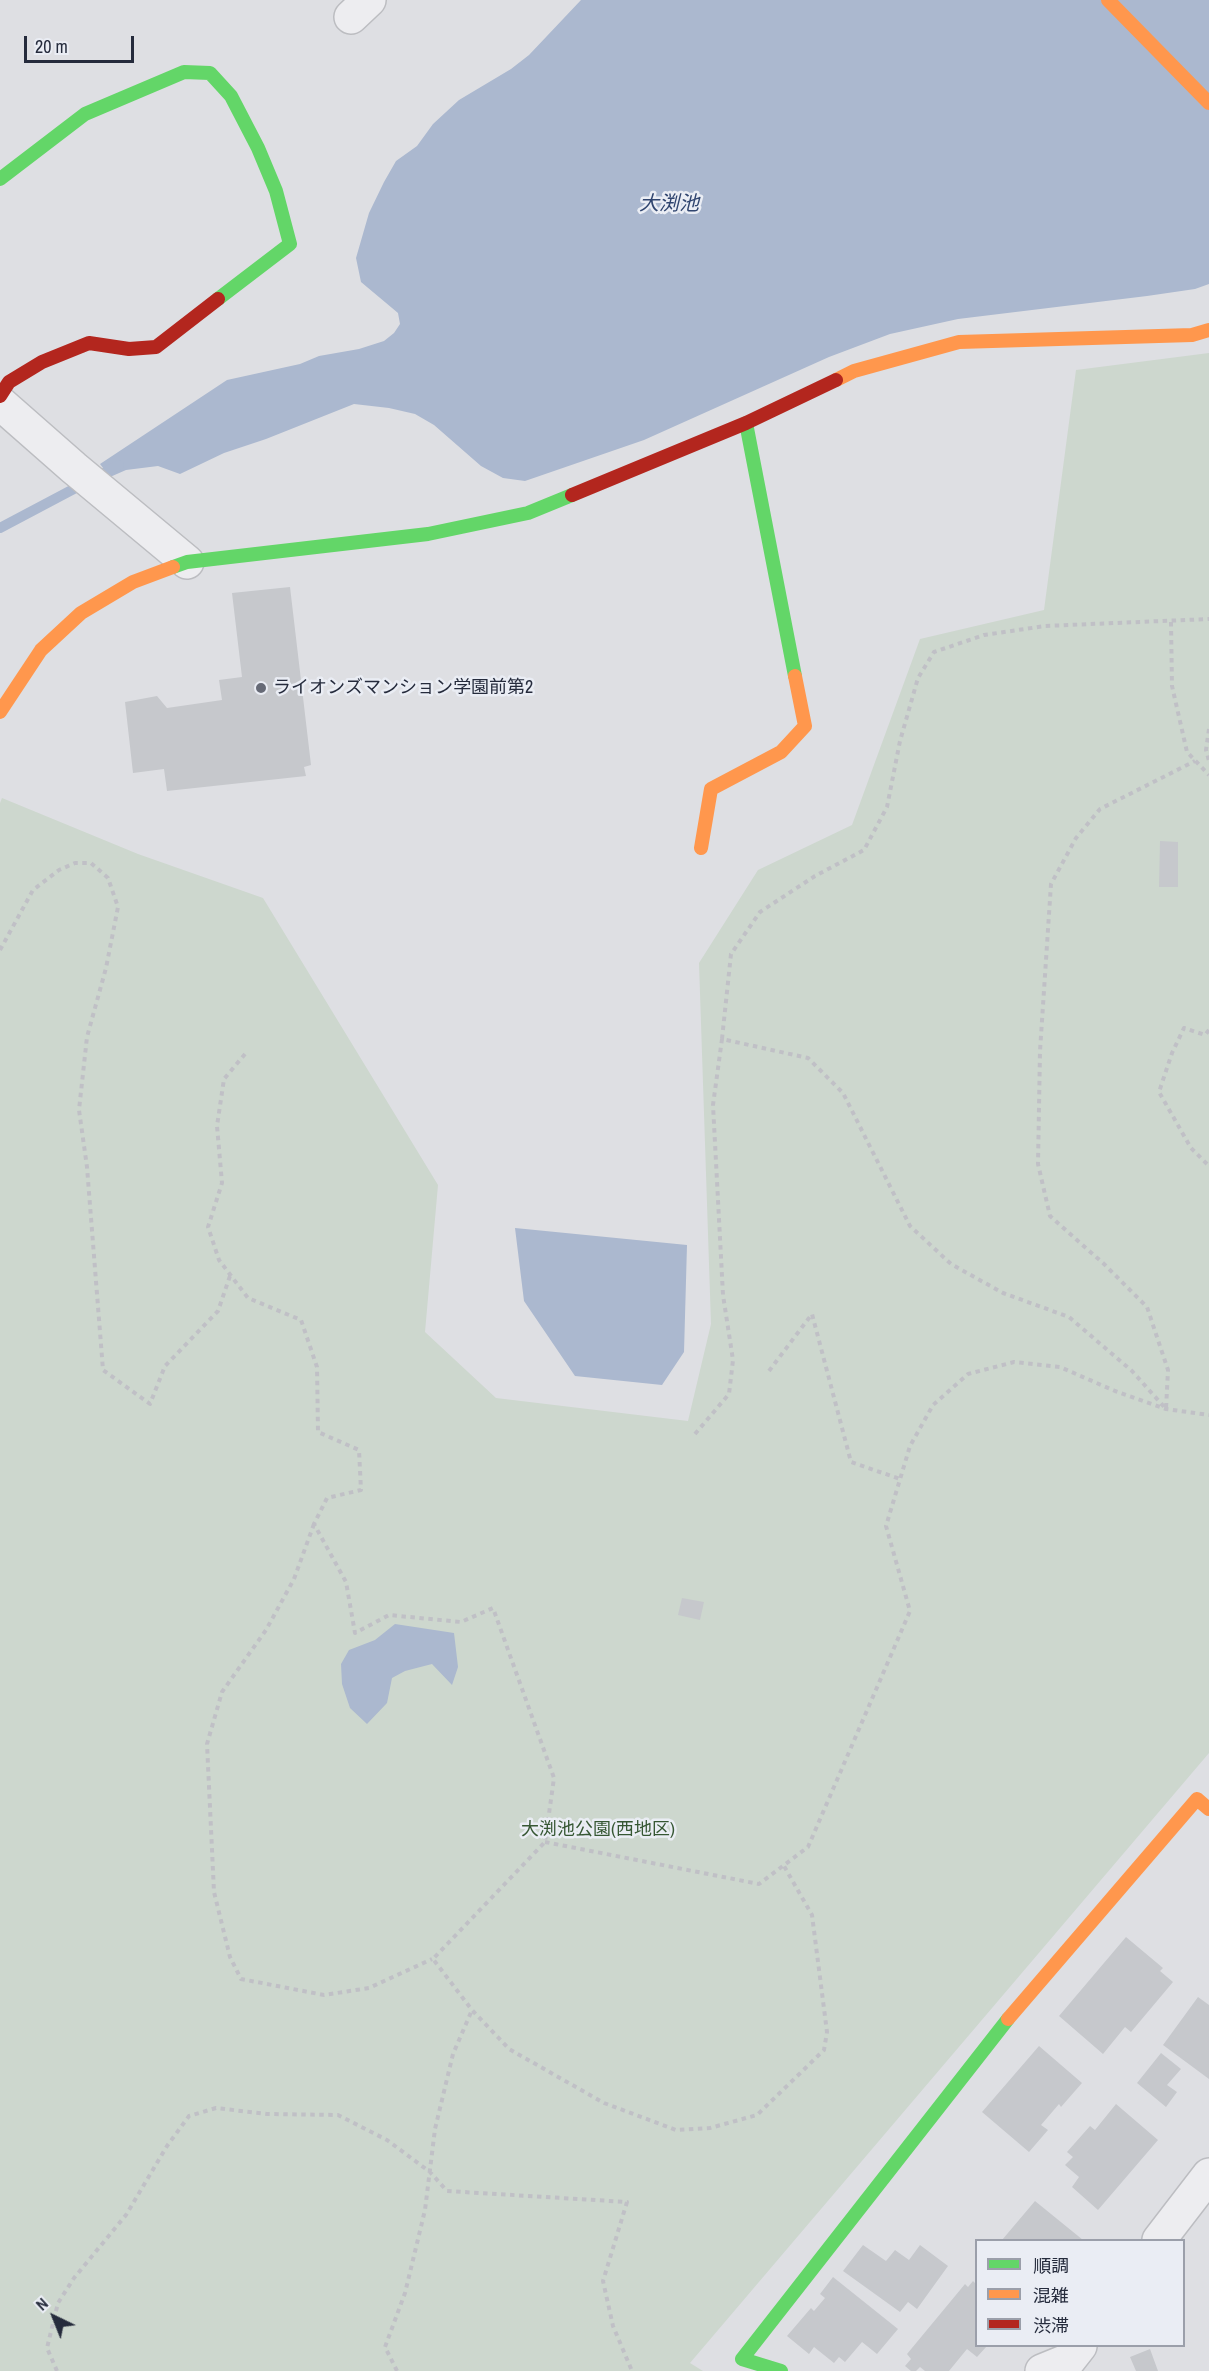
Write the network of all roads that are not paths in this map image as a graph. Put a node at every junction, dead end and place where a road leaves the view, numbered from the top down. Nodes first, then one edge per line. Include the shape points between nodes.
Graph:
1 (1108, 0) edge
2 (1209, 103) edge
3 (0, 180) edge
4 (1209, 330) edge
5 (0, 396) edge
6 (0, 404) edge
7 (746, 423) junction
8 (187, 562) junction
9 (0, 712) edge
10 (701, 848) dead end
11 (1209, 1809) edge
12 (1209, 2175) edge
13 (1161, 2239) edge
14 (1079, 2347) edge
15 (781, 2371) edge
16 (1042, 2371) edge

1 - 2 street
3 - 5 street via 85,114 184,72 210,73 231,96 258,148 276,191 290,244 156,347 129,349 88,343 42,362 9,382
4 - 7 street via 1192,335 959,342 854,371
6 - 8 street
7 - 8 street via 528,513 428,534
7 - 10 street via 805,726 781,752 711,789
8 - 9 street via 133,582 81,614 41,650
11 - 15 street via 1197,1799 992,2037 742,2359
12 - 13 street
14 - 16 street via 1069,2360

